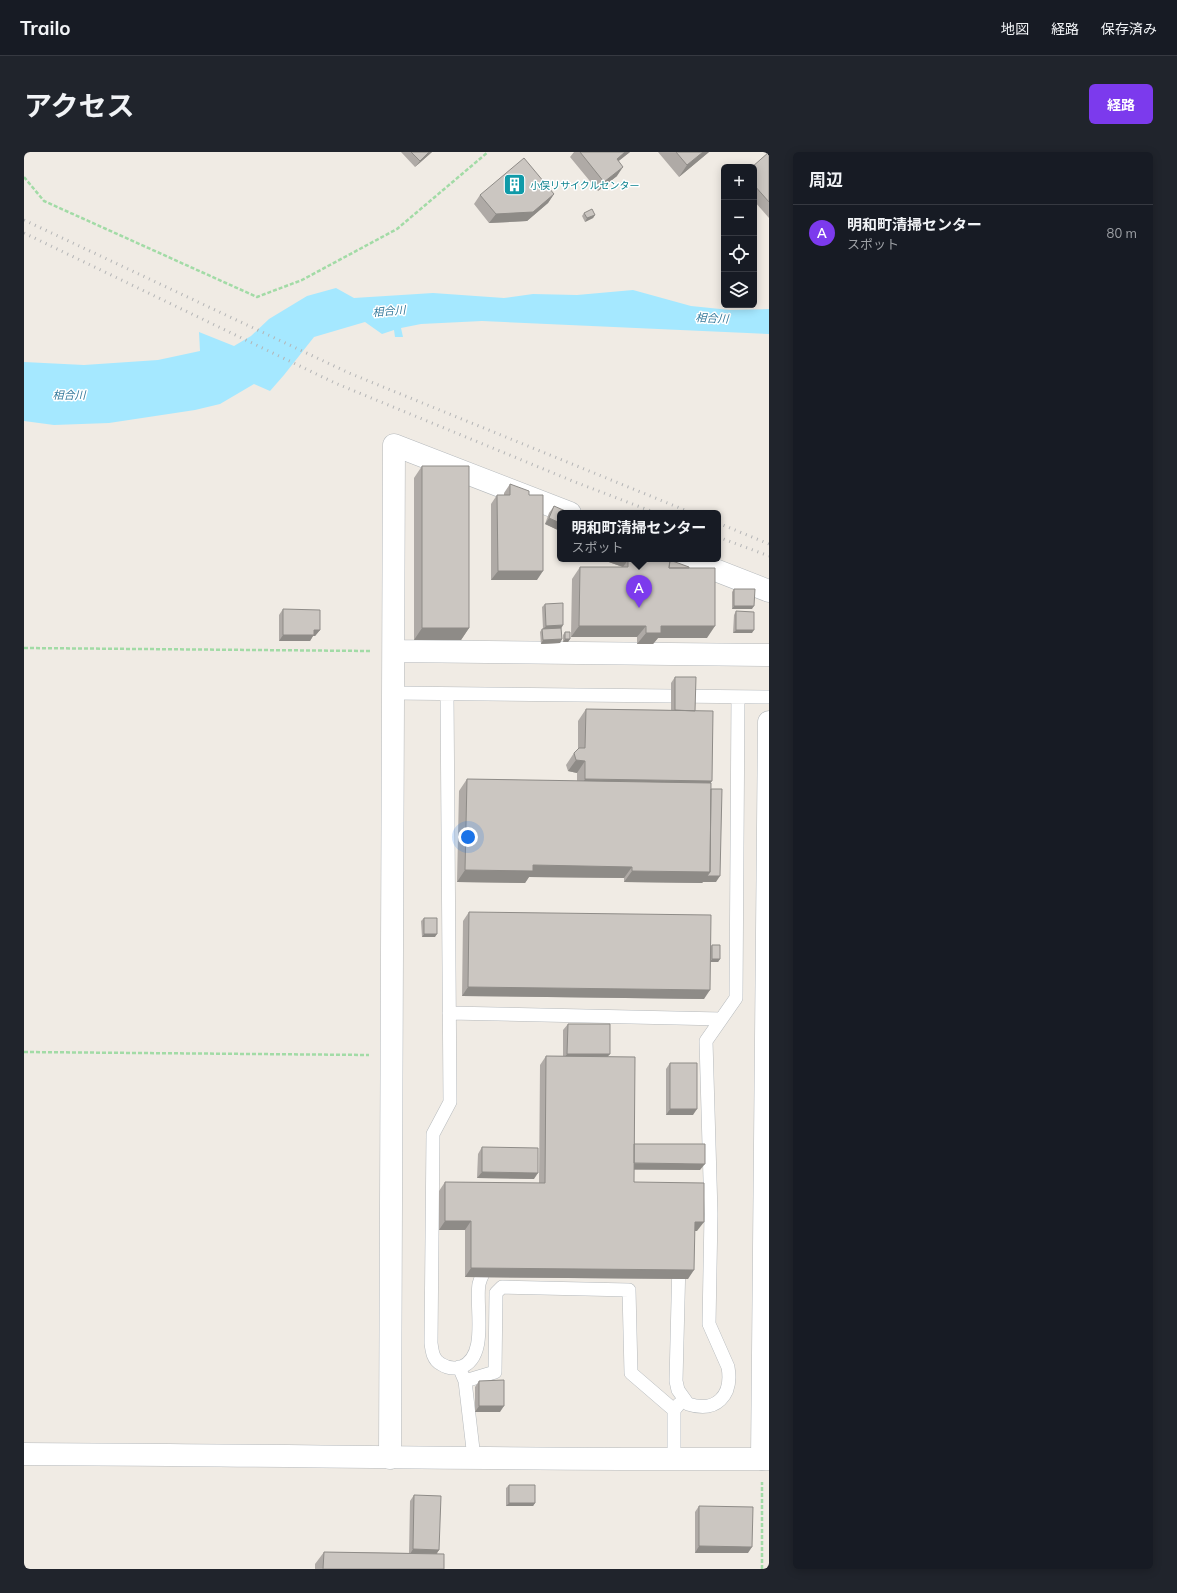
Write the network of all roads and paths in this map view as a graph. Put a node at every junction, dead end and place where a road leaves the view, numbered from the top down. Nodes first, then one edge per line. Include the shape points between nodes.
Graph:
1 (488, 152) edge
2 (24, 177) edge
3 (562, 510) edge
4 (696, 562) edge
5 (769, 591) edge
6 (24, 648) edge
7 (394, 651) junction
8 (769, 655) edge
9 (393, 693) junction
10 (447, 694) junction
11 (738, 697) junction
12 (769, 697) edge
13 (769, 722) edge
14 (449, 1013) junction
15 (721, 1019) junction
16 (24, 1052) edge
17 (391, 1055) junction
18 (501, 1254) edge
19 (672, 1254) edge
20 (459, 1367) junction
21 (465, 1381) junction
22 (682, 1399) junction
23 (674, 1410) junction
24 (24, 1454) edge
25 (390, 1458) junction
26 (474, 1458) junction
27 (674, 1458) junction
28 (766, 1459) edge
29 (762, 1569) edge

1 - 2 path via 397,228 302,280 257,297 44,201
3 - 7 street via 394,444
4 - 5 street
6 - 7 path
7 - 8 street
7 - 9 street
9 - 10 lane
9 - 17 street
10 - 11 lane
10 - 14 lane
11 - 12 lane
11 - 15 lane via 736,998
13 - 28 street
14 - 15 lane
14 - 20 lane via 450,1102 433,1134 430,1343 438,1363 454,1369
15 - 22 lane via 706,1041 711,1214 709,1324 728,1367 729,1385 722,1398 711,1406 695,1406
16 - 17 path
17 - 25 street
18 - 20 lane via 484,1271 479,1285 478,1345 474,1356 470,1362
19 - 22 lane via 680,1254 676,1381
20 - 21 lane
21 - 23 lane via 495,1372 496,1293 502,1287 630,1290 631,1373
21 - 26 lane
22 - 23 lane
23 - 27 lane
24 - 25 street
25 - 26 street
26 - 27 street
27 - 28 street
28 - 29 path

